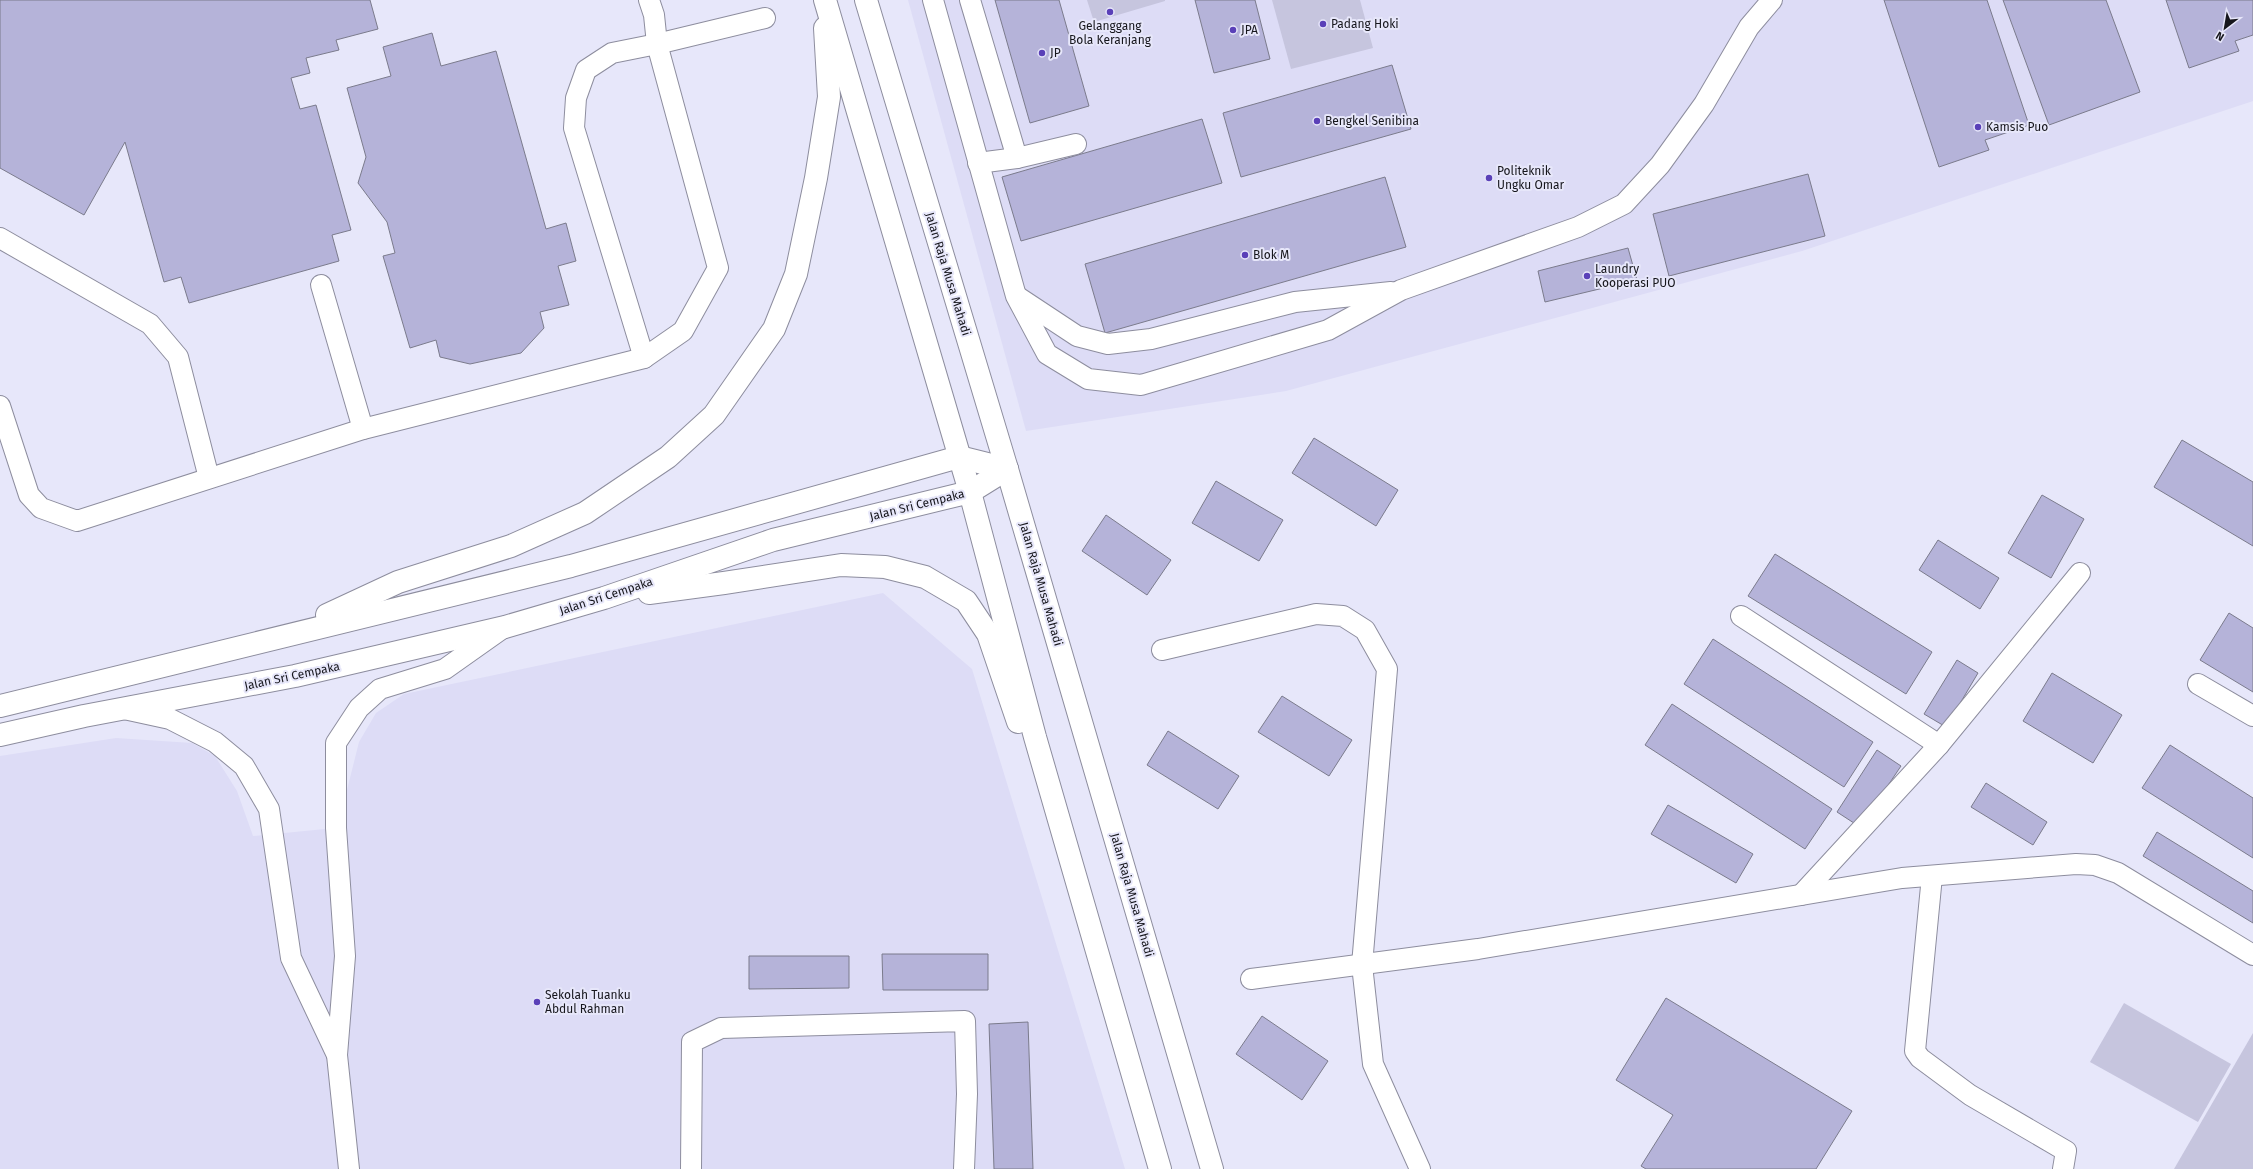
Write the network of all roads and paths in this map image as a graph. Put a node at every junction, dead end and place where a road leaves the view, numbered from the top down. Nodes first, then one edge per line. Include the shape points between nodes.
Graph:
1 (649, 0) edge
2 (824, 0) edge
3 (866, 0) edge
4 (933, 0) edge
5 (970, 0) edge
6 (1772, 0) edge
7 (765, 18) dead end
8 (657, 44) junction
9 (1076, 144) dead end
10 (1017, 158) junction
11 (978, 163) junction
12 (0, 238) edge
13 (321, 285) dead end
14 (1401, 290) junction
15 (1016, 296) junction
16 (644, 358) junction
17 (0, 406) edge
18 (363, 429) junction
19 (959, 457) junction
20 (1007, 469) junction
21 (209, 478) junction
22 (970, 492) junction
23 (2080, 573) dead end
24 (604, 598) junction
25 (1740, 616) dead end
26 (505, 627) junction
27 (288, 634) junction
28 (1162, 650) dead end
29 (2198, 684) dead end
30 (0, 706) edge
31 (124, 709) junction
32 (2253, 716) edge
33 (0, 735) edge
34 (1036, 737) junction
35 (1939, 745) junction
36 (1932, 876) junction
37 (1801, 895) junction
38 (2253, 955) edge
39 (1362, 965) junction
40 (1252, 979) dead end
41 (337, 1054) junction
42 (349, 1169) edge
43 (691, 1169) edge
44 (964, 1169) edge
45 (1160, 1169) edge
46 (1212, 1169) edge
47 (1420, 1169) edge
48 (2063, 1169) edge

1 - 8 lane via 654,15
2 - 19 main road
2 - 27 main road via 829,97 816,178 796,274 774,329 714,415 668,456 585,513 511,546 398,582
3 - 20 main road, Jalan Raja Musa Mahadi
4 - 11 lane
5 - 10 lane
6 - 14 lane via 1749,27 1704,104 1660,165 1624,204 1578,227
7 - 8 lane
8 - 16 lane via 718,268 683,332
8 - 16 lane via 612,53 586,70 576,98 574,128
9 - 10 lane
10 - 11 lane
11 - 15 lane
12 - 21 lane via 150,324 178,357
13 - 18 lane
14 - 15 lane via 1295,302 1151,339 1108,344 1077,336
14 - 15 lane via 1328,330 1141,385 1088,379 1047,354
16 - 18 lane
17 - 21 lane via 29,495 41,508 77,521
18 - 21 lane
19 - 20 main road
19 - 22 main road
19 - 27 main road via 571,566
20 - 22 main road, Jalan Sri Cempaka
20 - 46 main road, Jalan Raja Musa Mahadi
22 - 24 main road, Jalan Sri Cempaka via 773,540
22 - 34 main road
23 - 35 lane
24 - 26 main road, Jalan Sri Cempaka
24 - 34 main road via 841,565 884,568 925,577 966,601 988,634 1017,721
25 - 35 lane
26 - 31 main road, Jalan Sri Cempaka via 295,676
26 - 41 lane via 445,669 380,689 359,708 336,742 336,828 345,956
27 - 30 main road
28 - 39 lane via 1316,614 1343,616 1365,630 1387,669
29 - 32 lane
31 - 33 main road, Jalan Sri Cempaka
31 - 41 lane via 170,719 215,742 244,766 269,809 291,958
34 - 45 main road
35 - 37 lane
36 - 37 lane via 1902,878
36 - 38 lane via 2076,864 2095,865 2118,873
36 - 48 lane via 1915,1050 1920,1058 1970,1096 2066,1151
37 - 39 lane via 1478,949
39 - 40 lane
39 - 47 lane via 1373,1064
41 - 42 lane
43 - 44 lane via 692,1042 721,1028 965,1021 967,1094

